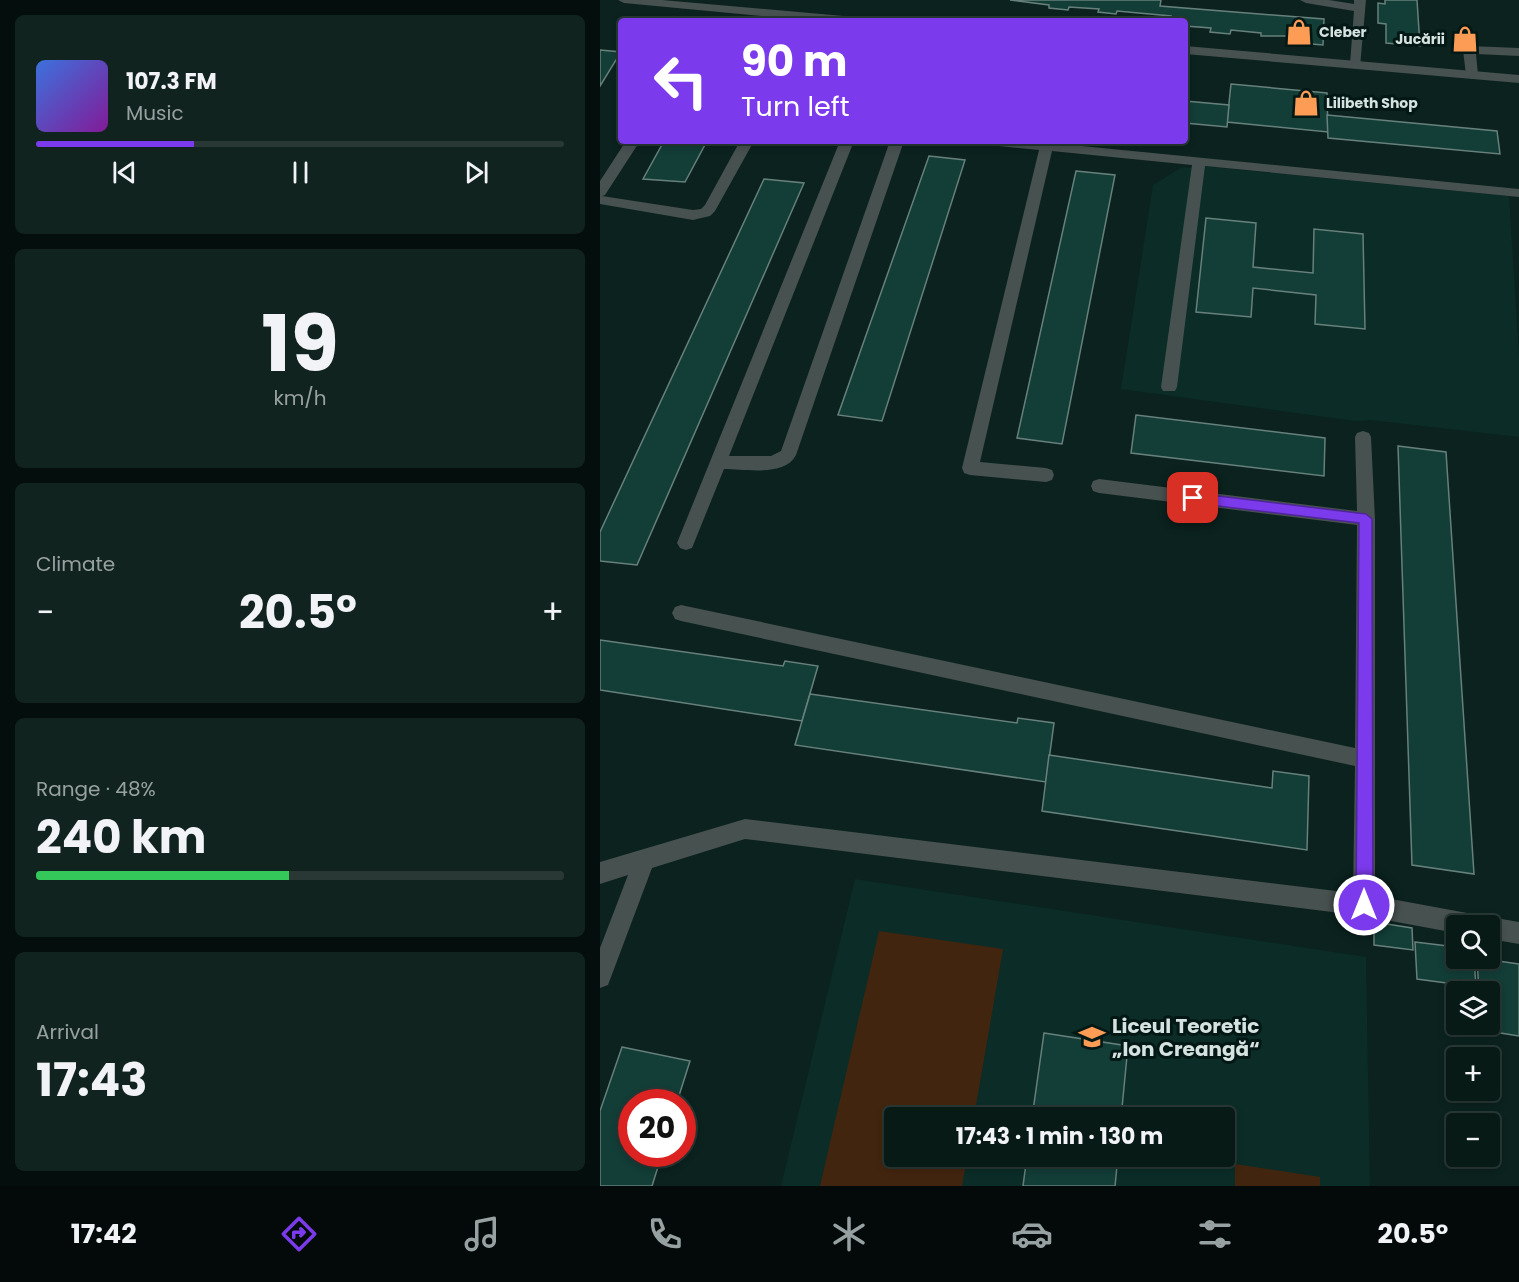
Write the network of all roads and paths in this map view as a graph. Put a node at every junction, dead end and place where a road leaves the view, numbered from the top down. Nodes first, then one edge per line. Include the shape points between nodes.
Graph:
1 (624, 0) edge
2 (1306, 0) edge
3 (1360, 4) edge
4 (808, 18) edge
5 (1188, 50) edge
6 (1519, 52) edge
7 (1356, 64) junction
8 (1472, 75) junction
9 (1519, 79) edge
10 (631, 144) edge
11 (745, 144) edge
12 (846, 144) edge
13 (896, 144) edge
14 (1018, 144) edge
15 (1046, 147) junction
16 (1199, 162) junction
17 (600, 192) edge
18 (1519, 193) edge
19 (600, 200) edge
20 (1169, 387) dead end
21 (1363, 437) dead end
22 (718, 462) junction
23 (1046, 475) dead end
24 (1099, 486) dead end
25 (1366, 519) junction
26 (686, 543) dead end
27 (681, 613) dead end
28 (1364, 759) junction
29 (645, 859) junction
30 (600, 873) edge
31 (1364, 905) junction
32 (1446, 920) edge
33 (1500, 930) edge
34 (1519, 933) edge
35 (600, 978) edge

1 - 4 street
2 - 3 street
3 - 7 street
5 - 7 street
6 - 8 street via 1469,50
7 - 8 street
8 - 9 street
10 - 17 street
11 - 19 street via 705,213
12 - 22 street
13 - 22 street via 788,455 773,463
14 - 15 street
15 - 16 street
15 - 23 street via 969,468
16 - 18 street
16 - 20 street
21 - 25 street
22 - 26 street
24 - 25 street
25 - 28 street
27 - 28 street
28 - 31 street
29 - 30 street
29 - 31 street via 745,829
29 - 35 street
31 - 32 street
33 - 34 street

